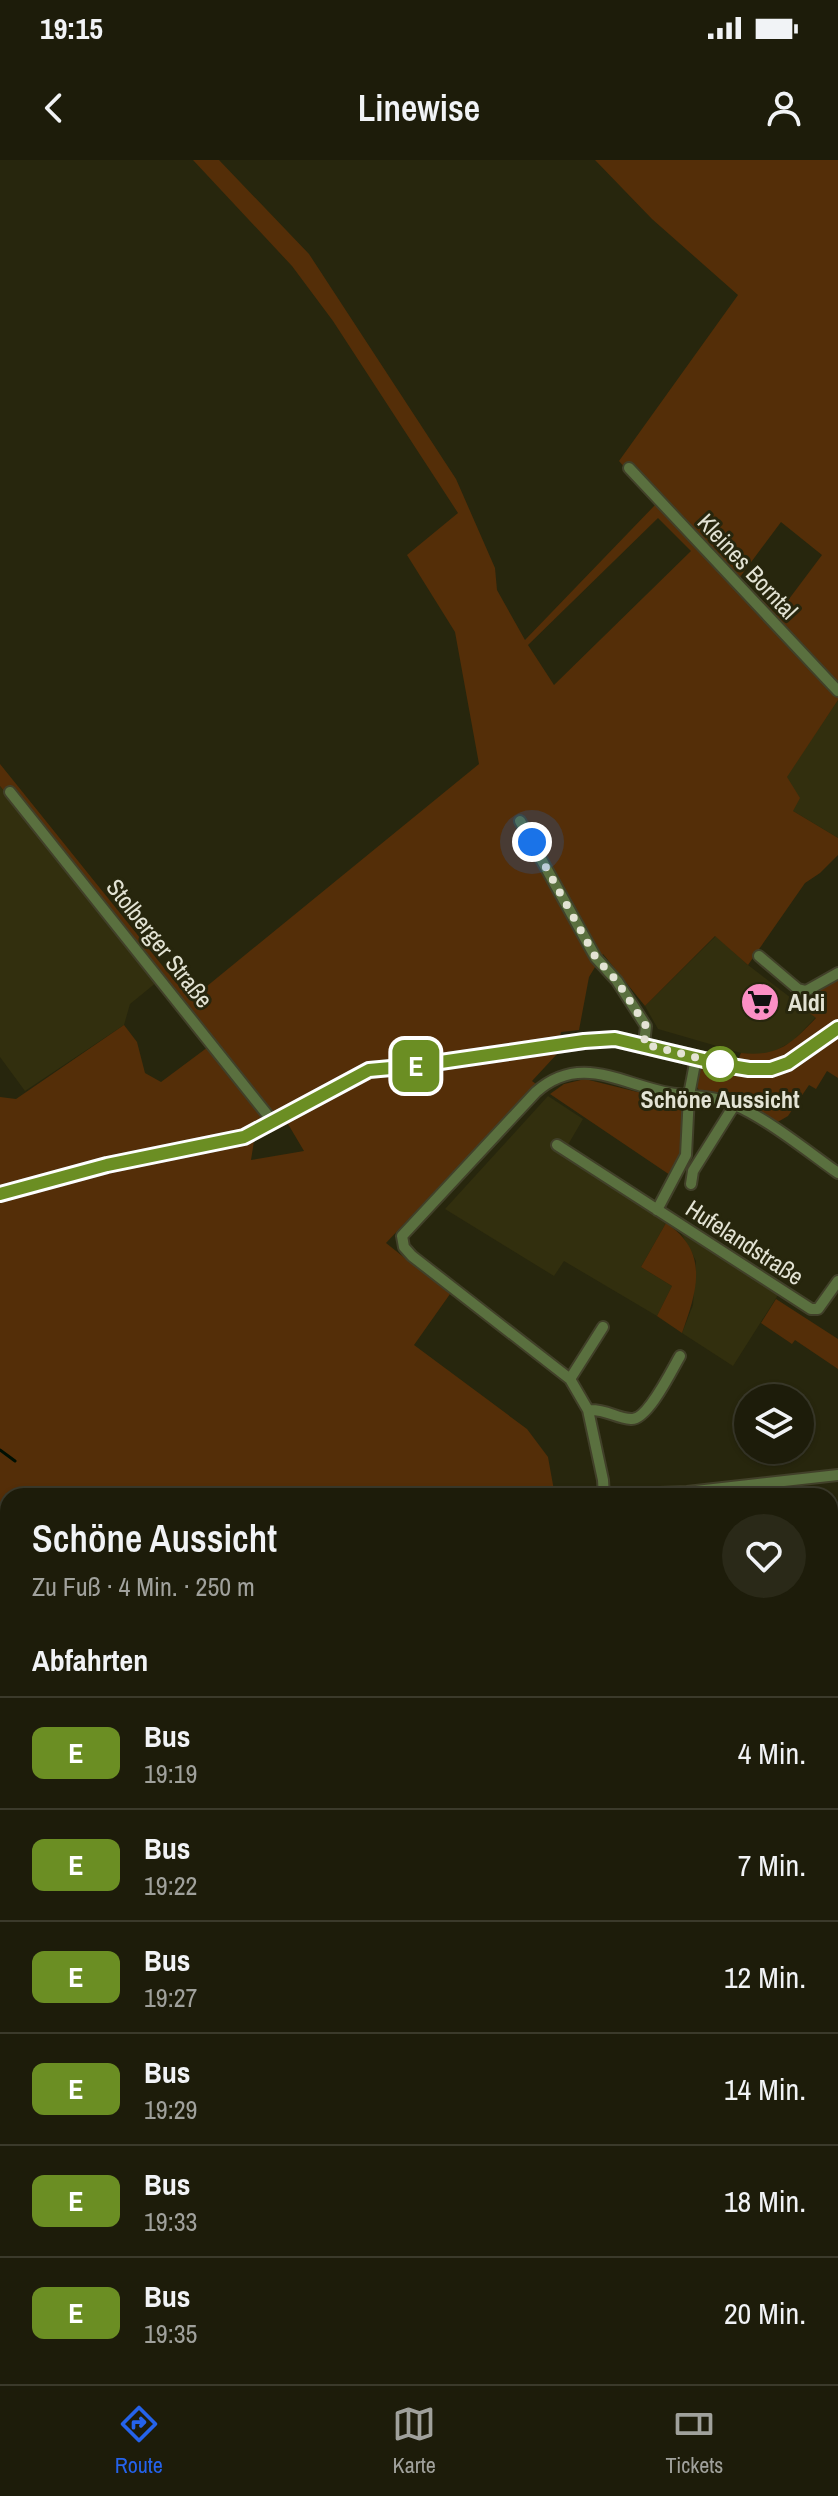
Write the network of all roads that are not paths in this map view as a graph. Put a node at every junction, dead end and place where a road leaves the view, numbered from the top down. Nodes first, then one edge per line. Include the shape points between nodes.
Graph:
1 (629, 468) dead end
2 (838, 691) edge
3 (10, 792) dead end
4 (520, 821) dead end
5 (759, 956) dead end
6 (838, 973) edge
7 (838, 1028) edge
8 (644, 1044) junction
9 (696, 1058) junction
10 (689, 1095) junction
11 (735, 1104) junction
12 (274, 1123) junction
13 (557, 1145) dead end
14 (838, 1173) edge
15 (691, 1184) dead end
16 (0, 1194) edge
17 (657, 1210) junction
18 (838, 1281) edge
19 (603, 1327) dead end
20 (680, 1356) dead end
21 (570, 1379) junction
22 (588, 1410) junction
23 (838, 1475) edge
24 (604, 1488) edge
25 (743, 1488) edge

1 - 2 street, Kleines Borntal
3 - 12 street, Stolberger Straße
4 - 8 street via 596,958 646,1026
5 - 6 street via 806,991
7 - 9 main road via 771,1069
8 - 9 main road
8 - 12 main road via 584,1041 369,1070
9 - 10 street, Hufelandstraße
10 - 11 street
10 - 17 street, Hufelandstraße via 686,1155
10 - 21 street via 590,1072 552,1080 402,1236 412,1256
11 - 14 street
11 - 15 street, Hufelandstraße via 693,1171
12 - 16 main road via 244,1137
13 - 17 street, Hufelandstraße
17 - 18 street, Hufelandstraße via 811,1309 823,1305
19 - 21 street
20 - 22 street via 639,1418
21 - 22 street
22 - 24 street
23 - 25 street

